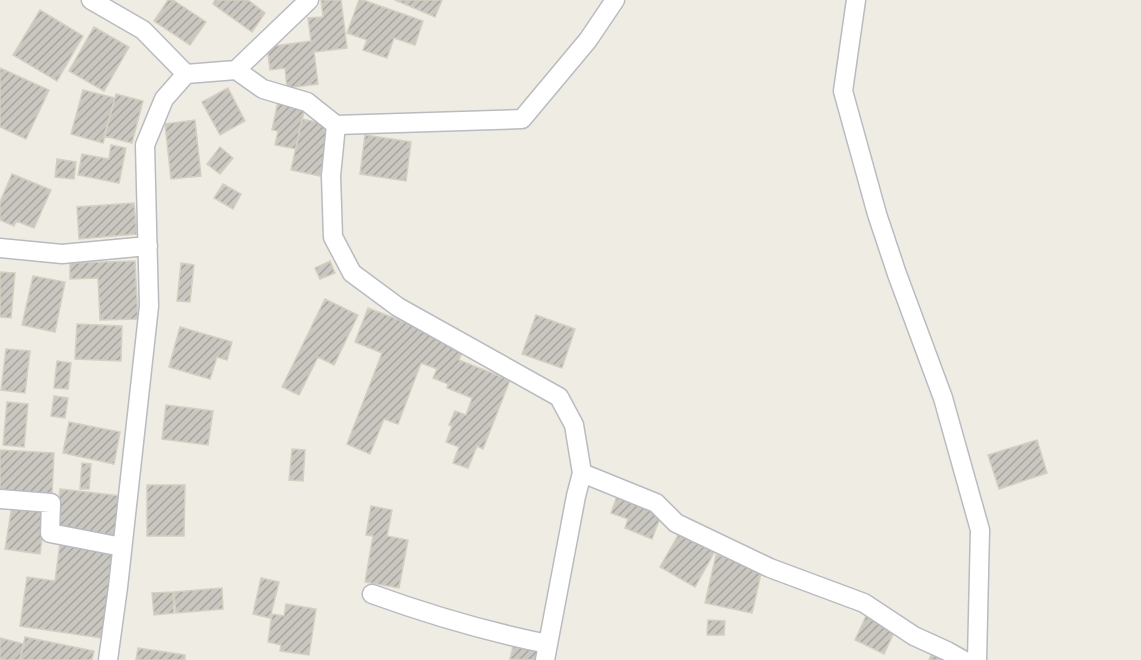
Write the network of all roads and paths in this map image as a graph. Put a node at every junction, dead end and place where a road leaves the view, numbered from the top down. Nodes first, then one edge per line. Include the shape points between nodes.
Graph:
1 (91, 0) edge
2 (309, 0) edge
3 (615, 0) edge
4 (856, 0) edge
5 (236, 70) junction
6 (186, 74) junction
7 (336, 125) junction
8 (148, 246) junction
9 (0, 248) edge
10 (582, 472) junction
11 (0, 500) edge
12 (122, 546) junction
13 (372, 594) dead end
14 (546, 652) edge
15 (108, 660) edge
16 (963, 660) edge
17 (977, 660) edge

1 - 6 street via 143,30
2 - 5 street
3 - 7 street via 588,40 522,119
4 - 17 street via 843,91 877,214 943,398 980,530
5 - 6 street
5 - 7 street via 263,89 307,102
6 - 8 street via 164,99 146,145
7 - 10 street via 331,177 333,237 352,273 398,307 559,397 574,425
8 - 9 street via 62,254
8 - 12 street via 149,306
10 - 14 street
10 - 16 street via 656,503 676,523 770,568 864,603 914,636
11 - 12 street via 51,503 50,532
12 - 15 street
13 - 14 street

